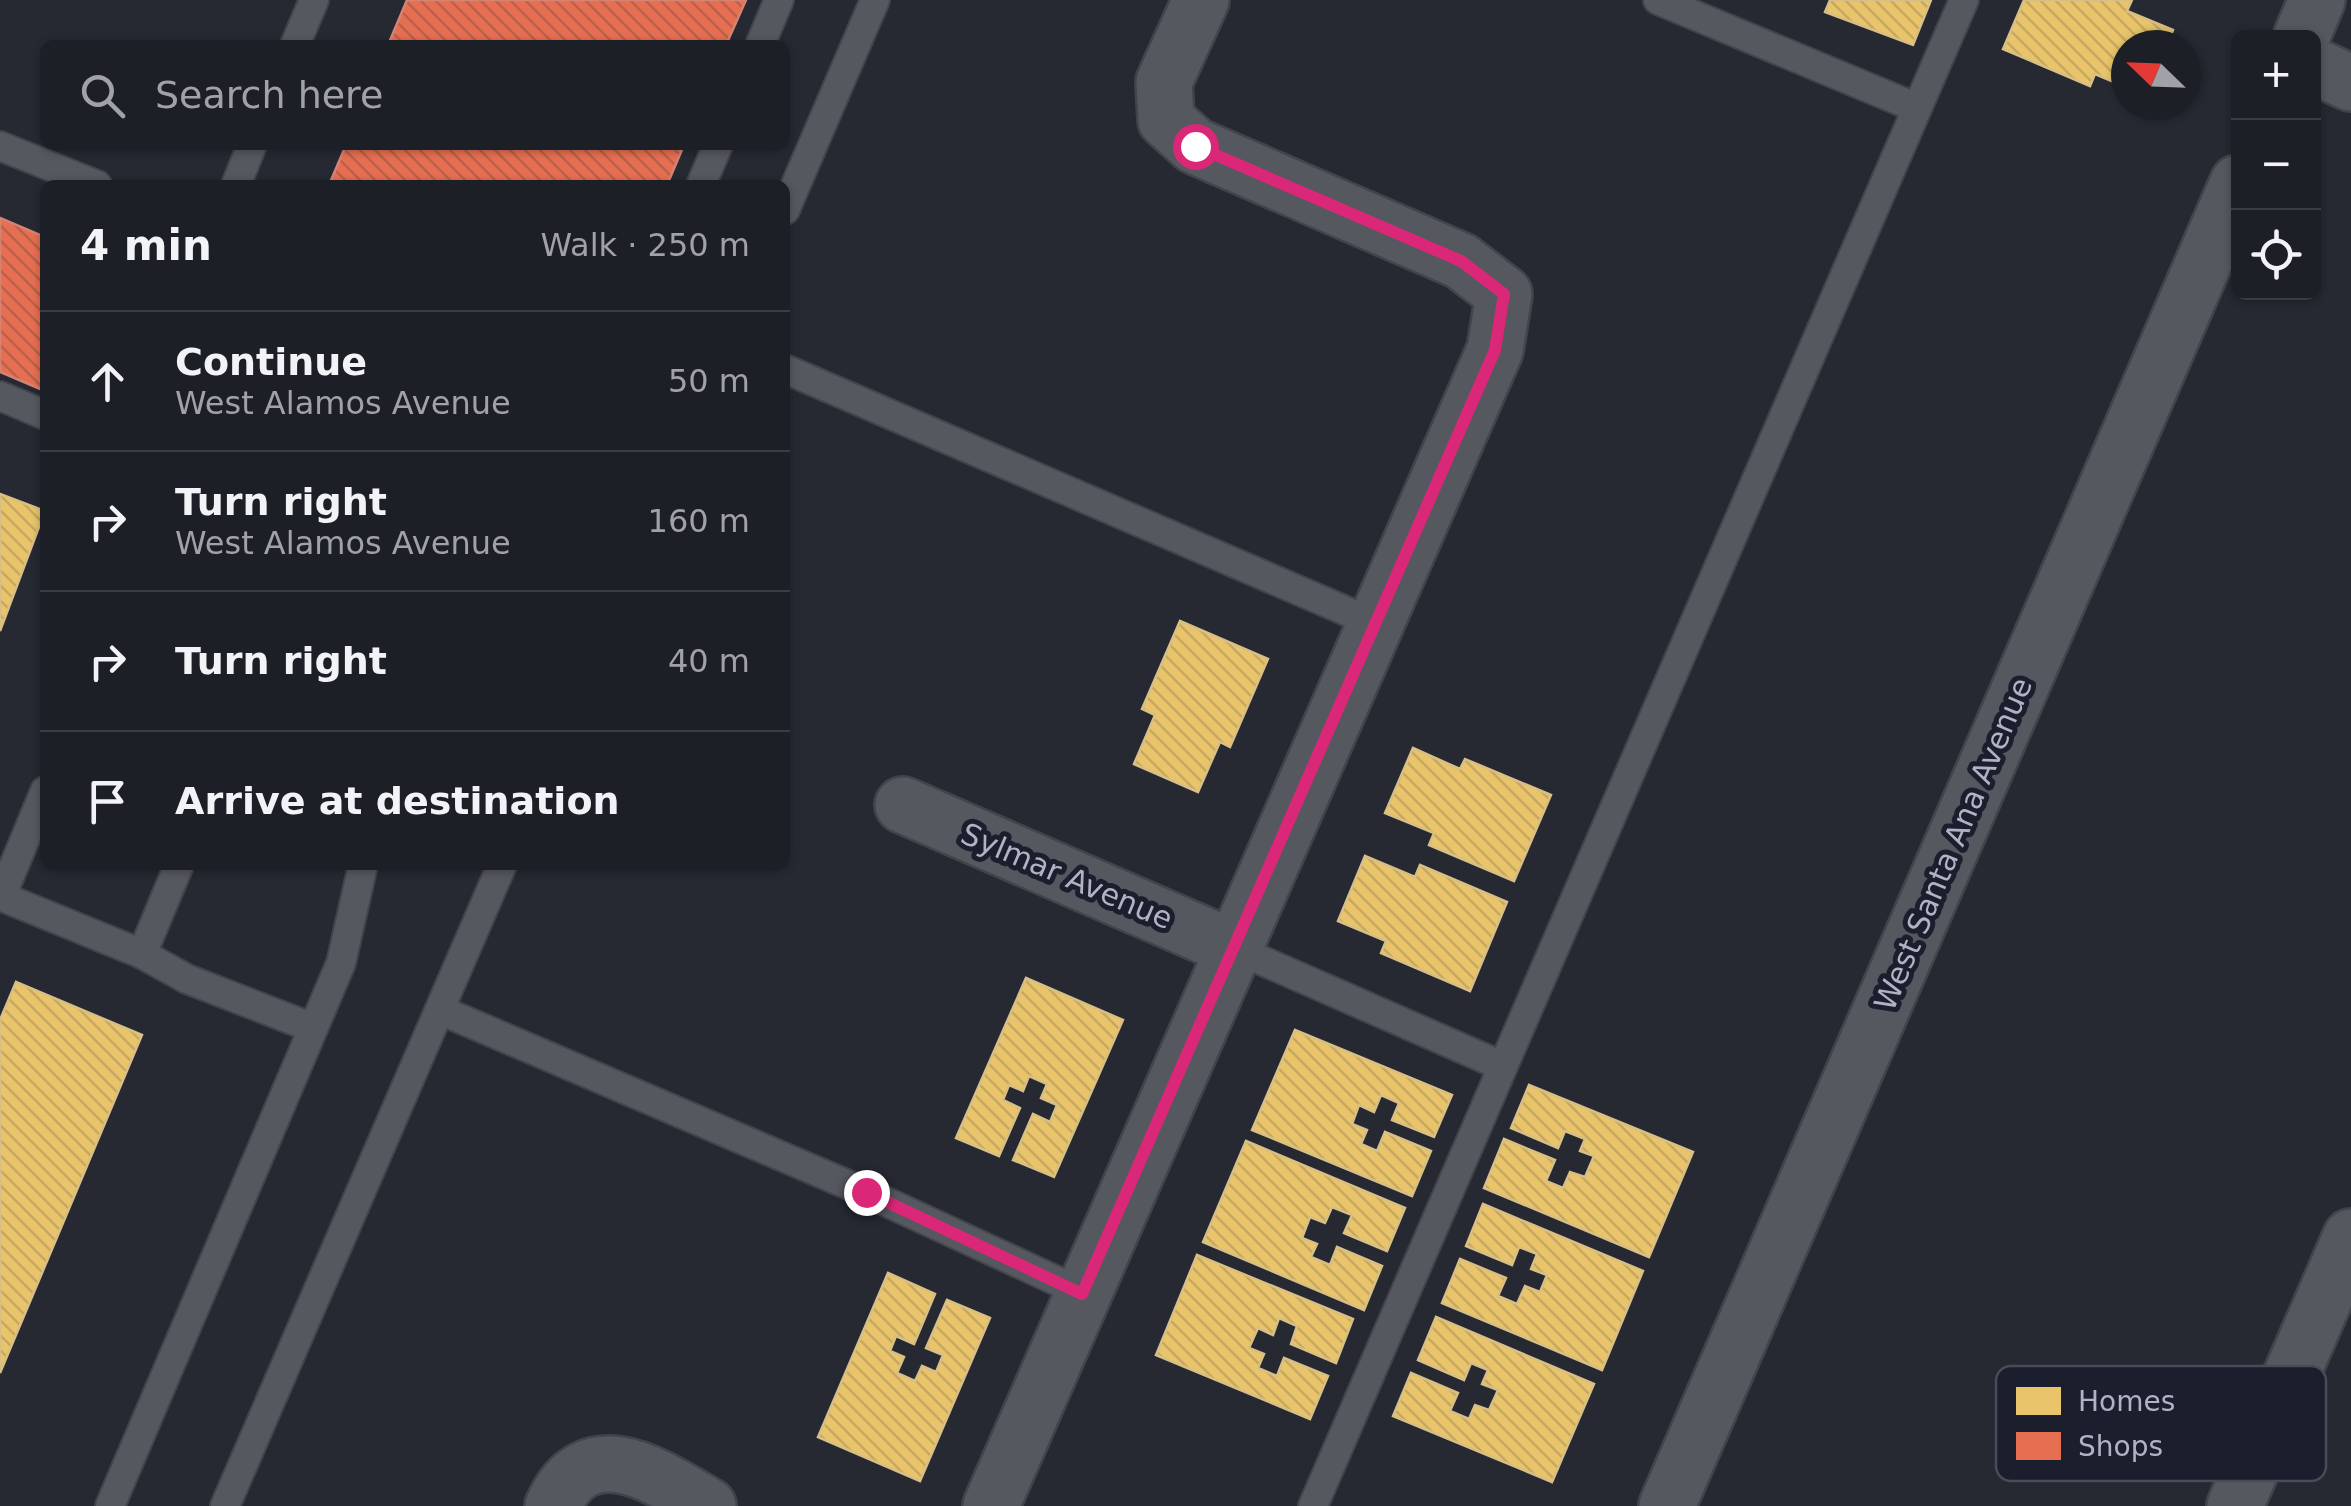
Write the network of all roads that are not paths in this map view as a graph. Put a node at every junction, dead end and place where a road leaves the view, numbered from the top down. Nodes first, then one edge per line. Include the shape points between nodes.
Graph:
1 (314, 0) edge
2 (779, 0) edge
3 (875, 0) edge
4 (1201, 0) edge
5 (1658, 0) edge
6 (1964, 0) edge
7 (2316, 0) edge
8 (2304, 30) edge
9 (297, 40) edge
10 (762, 40) edge
11 (2321, 69) edge
12 (2351, 83) edge
13 (1917, 108) junction
14 (0, 146) edge
15 (250, 150) edge
16 (716, 150) edge
17 (85, 180) edge
18 (238, 180) edge
19 (703, 180) edge
20 (790, 198) edge
21 (2231, 198) edge
22 (790, 371) edge
23 (0, 396) edge
24 (40, 413) edge
25 (1374, 623) junction
26 (40, 803) edge
27 (903, 805) dead end
28 (178, 870) edge
29 (362, 870) edge
30 (500, 870) edge
31 (0, 896) edge
32 (1231, 947) junction
33 (142, 954) junction
34 (440, 1010) junction
35 (313, 1028) junction
36 (1502, 1066) junction
37 (2351, 1237) edge
38 (1082, 1294) junction
39 (2295, 1366) edge
40 (2246, 1481) edge
41 (110, 1506) edge
42 (226, 1506) edge
43 (554, 1506) edge
44 (708, 1506) edge
45 (991, 1506) edge
46 (1313, 1506) edge
47 (1667, 1506) edge
48 (2235, 1506) edge

1 - 9 lane
2 - 10 lane
3 - 20 lane
4 - 25 street via 1164,82 1166,120 1195,146 1461,261 1504,294 1495,350
5 - 13 lane
6 - 13 lane
7 - 8 street
11 - 12 street
13 - 36 lane
14 - 17 lane
15 - 18 lane
16 - 19 lane
21 - 47 street, West Santa Ana Avenue
22 - 25 lane
23 - 24 lane
25 - 32 street
26 - 31 lane
27 - 32 street, Sylmar Avenue
28 - 33 lane
29 - 35 lane via 341,963
30 - 34 lane
31 - 33 lane
32 - 36 lane
32 - 38 street
33 - 35 lane via 187,979
34 - 38 lane via 866,1192
34 - 42 lane
35 - 41 lane
36 - 46 lane
37 - 39 street
38 - 45 street
40 - 48 street
43 - 44 street via 563,1484 602,1462 640,1467

